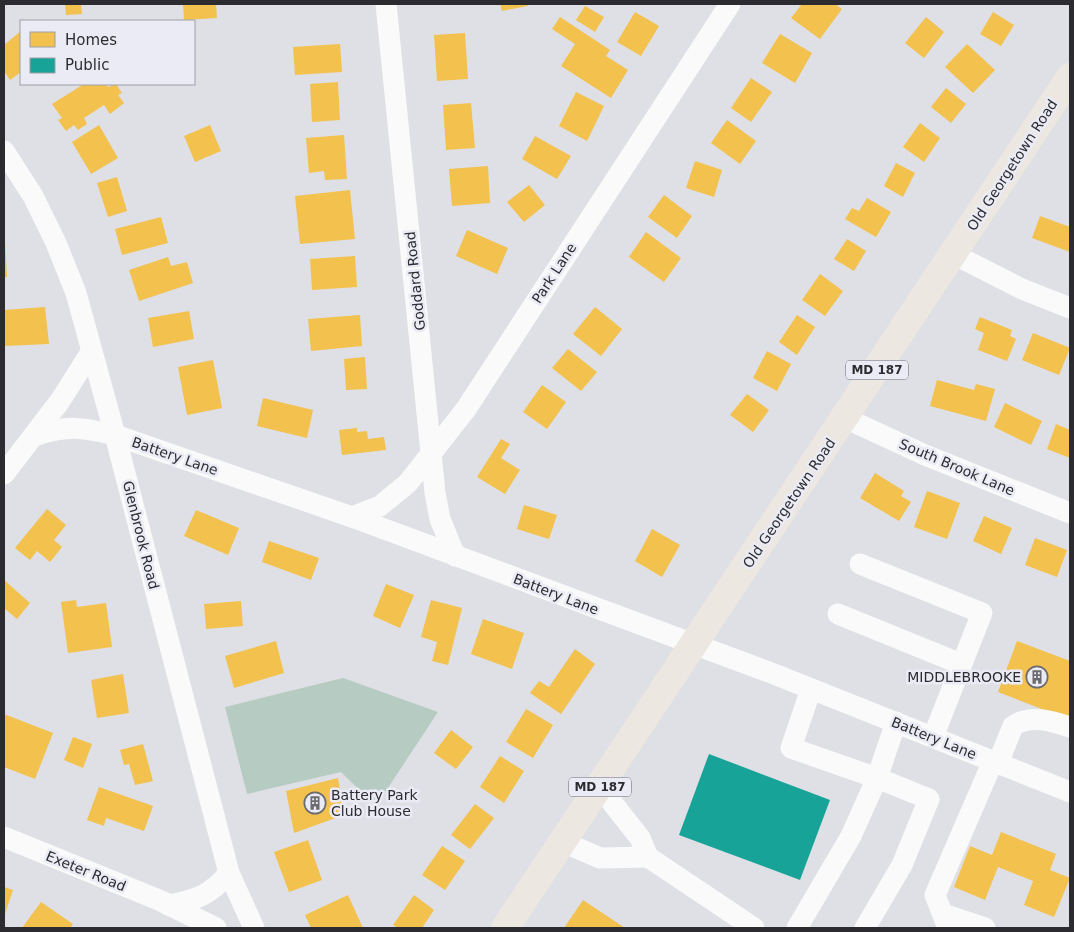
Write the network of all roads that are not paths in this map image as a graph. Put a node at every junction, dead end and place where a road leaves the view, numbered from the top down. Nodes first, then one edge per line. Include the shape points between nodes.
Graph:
1 (386, 4) edge
2 (730, 4) edge
3 (1066, 91) edge
4 (4, 151) edge
5 (11, 173) edge
6 (953, 254) junction
7 (1070, 308) edge
8 (91, 352) junction
9 (845, 418) junction
10 (116, 435) junction
11 (34, 436) junction
12 (432, 451) junction
13 (4, 474) edge
14 (1070, 513) edge
15 (352, 517) junction
16 (455, 556) junction
17 (860, 564) dead end
18 (838, 614) dead end
19 (694, 646) junction
20 (961, 664) junction
21 (812, 689) junction
22 (896, 722) junction
23 (1070, 727) edge
24 (933, 737) junction
25 (996, 762) junction
26 (877, 778) junction
27 (600, 787) junction
28 (1070, 792) edge
29 (4, 837) edge
30 (563, 842) junction
31 (648, 856) junction
32 (229, 873) junction
33 (168, 905) junction
34 (946, 921) edge
35 (216, 928) edge
36 (254, 928) edge
37 (505, 928) edge
38 (754, 928) edge
39 (797, 928) edge
40 (865, 928) edge
41 (986, 928) edge

1 - 12 street, Goddard Road
2 - 12 street, Park Lane via 466,408
3 - 6 main road, Old Georgetown Road / MD 187
4 - 5 street, Glenbrook Road
5 - 8 street, Glenbrook Road via 56,243 76,293
6 - 7 street via 1022,289
6 - 9 main road, Old Georgetown Road / MD 187
8 - 10 street, Glenbrook Road
8 - 11 street
9 - 14 street, South Brook Lane via 925,456
9 - 19 main road, Old Georgetown Road / MD 187
10 - 11 street, Battery Lane via 81,427 56,429
10 - 15 street, Battery Lane
10 - 32 street, Glenbrook Road
11 - 13 street
12 - 15 street, Park Lane via 408,482 380,506
12 - 16 street, Goddard Road via 440,519
15 - 16 street, Battery Lane
16 - 19 street, Battery Lane
17 - 20 street via 982,613
18 - 20 street
19 - 21 street, Battery Lane
19 - 27 main road, Old Georgetown Road / MD 187
20 - 24 street
21 - 22 street, Battery Lane
21 - 26 street via 791,748
22 - 24 street, Battery Lane
22 - 26 street
23 - 25 street via 1039,719 1018,723 1010,732
24 - 25 street, Battery Lane
25 - 28 street, Battery Lane
25 - 34 street via 935,895
26 - 39 street via 851,836
26 - 40 street via 929,799 902,865
27 - 30 main road, Old Georgetown Road / MD 187
27 - 31 street via 640,838
29 - 33 street, Exeter Road
30 - 31 street via 600,858
30 - 37 main road, Old Georgetown Road / MD 187
31 - 38 street
32 - 33 street via 205,896
32 - 36 street, Glenbrook Road
33 - 35 street, Exeter Road
34 - 41 street

